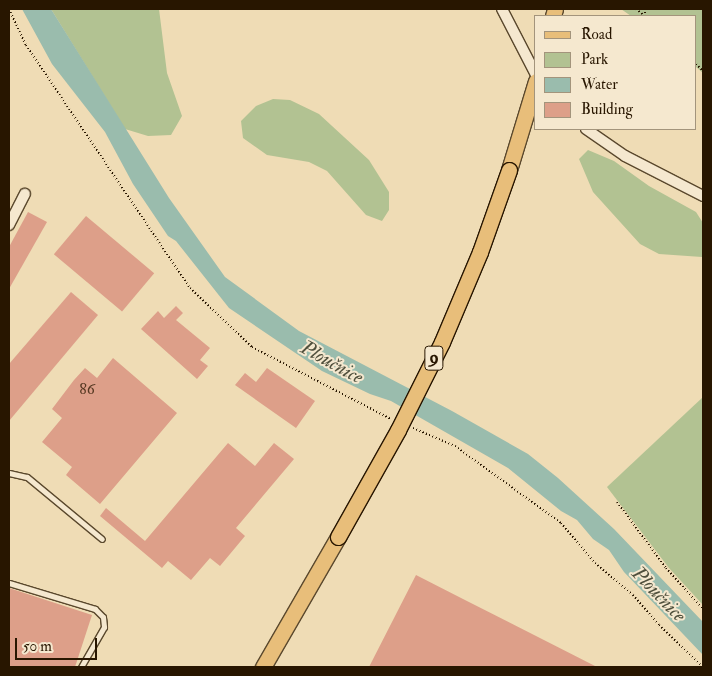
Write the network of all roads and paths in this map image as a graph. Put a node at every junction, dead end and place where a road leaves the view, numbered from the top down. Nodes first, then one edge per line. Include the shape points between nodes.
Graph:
1 (9, 9) edge
2 (502, 9) edge
3 (534, 71) edge
4 (534, 88) edge
5 (587, 130) edge
6 (25, 194) dead end
7 (703, 196) edge
8 (9, 225) edge
9 (394, 420) dead end
10 (410, 427) dead end
11 (9, 474) edge
12 (617, 502) dead end
13 (102, 539) dead end
14 (9, 583) edge
15 (703, 609) edge
16 (81, 667) edge
17 (263, 667) edge
18 (703, 667) edge

1 - 9 path via 26,45 190,288 252,347
2 - 3 street
4 - 17 main road, 9, bridge via 509,170 462,297 421,386
5 - 7 street via 625,156
6 - 8 street
10 - 18 path via 455,446 561,523 594,563 633,595
11 - 13 lane via 27,477
12 - 15 path via 666,568
14 - 16 lane via 95,609 104,617 104,628

